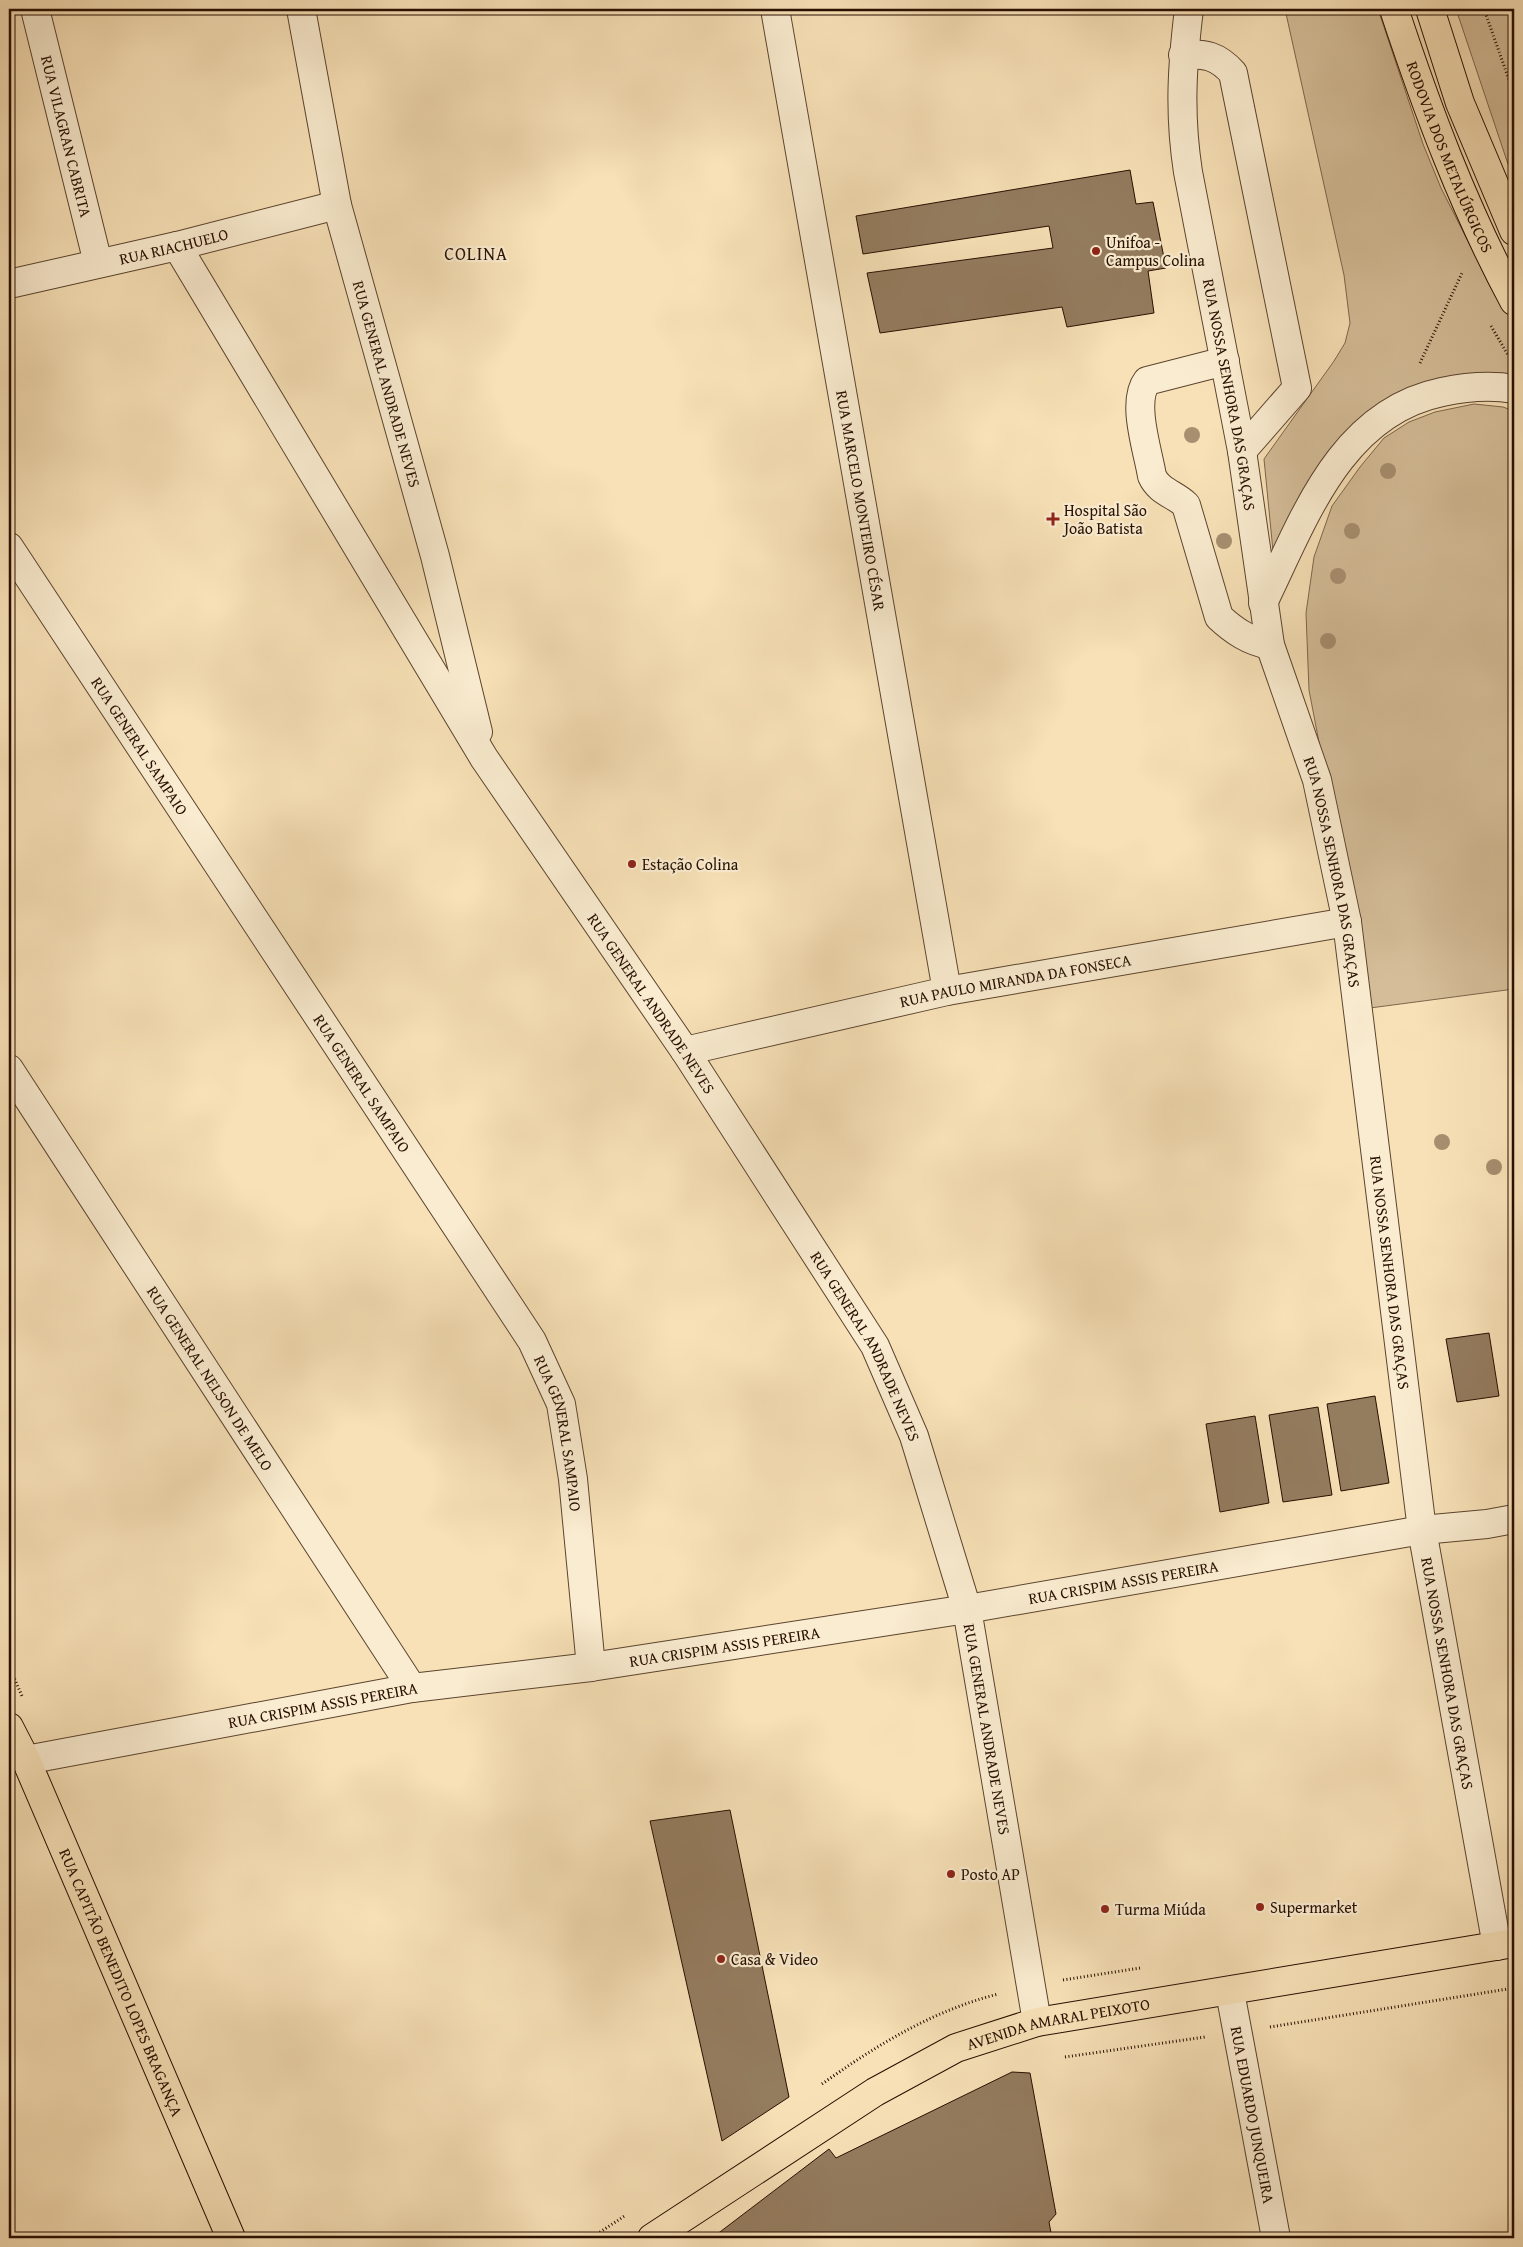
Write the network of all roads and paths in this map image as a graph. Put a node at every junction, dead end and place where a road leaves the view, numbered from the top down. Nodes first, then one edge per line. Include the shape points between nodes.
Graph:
1 (34, 9) edge
2 (302, 9) edge
3 (775, 9) edge
4 (1189, 9) edge
5 (1394, 9) edge
6 (1430, 9) edge
7 (1484, 9) edge
8 (1183, 55) junction
9 (1514, 94) edge
10 (337, 204) junction
11 (1514, 231) edge
12 (177, 246) junction
13 (98, 263) junction
14 (1462, 273) dead end
15 (9, 284) edge
16 (1514, 301) edge
17 (1225, 361) junction
18 (1514, 389) edge
19 (1401, 406) junction
20 (1242, 451) junction
21 (9, 547) edge
22 (1263, 603) junction
23 (1270, 645) junction
24 (484, 758) junction
25 (1347, 922) junction
26 (947, 991) junction
27 (685, 1051) junction
28 (9, 1069) edge
29 (1514, 1519) edge
30 (1422, 1530) junction
31 (967, 1609) junction
32 (9, 1666) edge
33 (592, 1667) junction
34 (412, 1688) junction
35 (25, 1702) dead end
36 (9, 1727) edge
37 (26, 1760) junction
38 (1506, 1945) edge
39 (1514, 1988) edge
40 (1230, 1992) junction
41 (1037, 2022) junction
42 (1237, 2033) junction
43 (1065, 2057) dead end
44 (231, 2238) edge
45 (652, 2238) edge
46 (1276, 2238) edge

1 - 13 street, RUA VILAGRAN CABRITA
2 - 10 street, RUA GENERAL ANDRADE NEVES
3 - 26 street, RUA MARCELO MONTEIRO CÉSAR
4 - 8 street, RUA NOSSA SENHORA DAS GRAÇAS
5 - 16 main road, RODOVIA DOS METALÚRGICOS via 1424,98 1473,221
6 - 11 main road, RODOVIA DOS METALÚRGICOS via 1460,103
7 - 9 path
8 - 17 street, RUA NOSSA SENHORA DAS GRAÇAS via 1182,136
8 - 20 street via 1210,55 1233,73 1297,388
10 - 12 street, RUA RIACHUELO
10 - 24 street, RUA GENERAL ANDRADE NEVES via 435,556
12 - 13 street, RUA RIACHUELO
12 - 24 street, RUA GENERAL ANDRADE NEVES
13 - 15 street, RUA RIACHUELO
14 - 19 path
17 - 20 street, RUA NOSSA SENHORA DAS GRAÇAS
17 - 23 street via 1147,381 1141,389 1140,410 1152,476 1156,485 1186,505 1218,617 1246,637
18 - 19 street via 1462,388 1431,394
19 - 22 street via 1362,433 1337,462 1308,509
20 - 22 street, RUA NOSSA SENHORA DAS GRAÇAS
21 - 33 street, RUA GENERAL SAMPAIO via 532,1341 561,1404 573,1478
22 - 23 street, RUA NOSSA SENHORA DAS GRAÇAS
23 - 25 street, RUA NOSSA SENHORA DAS GRAÇAS via 1317,780
24 - 27 street, RUA GENERAL ANDRADE NEVES
25 - 26 street, RUA PAULO MIRANDA DA FONSECA
25 - 30 street, RUA NOSSA SENHORA DAS GRAÇAS
26 - 27 street, RUA PAULO MIRANDA DA FONSECA
27 - 31 street, RUA GENERAL ANDRADE NEVES via 876,1346 914,1436
28 - 34 street, RUA GENERAL NELSON DE MELO
29 - 30 street, RUA CRISPIM ASSIS PEREIRA
30 - 31 street, RUA CRISPIM ASSIS PEREIRA
30 - 38 street, RUA NOSSA SENHORA DAS GRAÇAS
31 - 33 street, RUA CRISPIM ASSIS PEREIRA
31 - 41 street, RUA GENERAL ANDRADE NEVES
32 - 35 path
33 - 34 street, RUA CRISPIM ASSIS PEREIRA
34 - 37 street, RUA CRISPIM ASSIS PEREIRA
36 - 37 main road, RUA CAPITÃO BENEDITO LOPES BRAGANÇA
37 - 44 main road, RUA CAPITÃO BENEDITO LOPES BRAGANÇA
38 - 40 main road, AVENIDA AMARAL PEIXOTO
39 - 42 path
40 - 41 main road, AVENIDA AMARAL PEIXOTO
40 - 42 street, RUA EDUARDO JUNQUEIRA
41 - 45 main road, AVENIDA AMARAL PEIXOTO via 956,2048 918,2067
42 - 43 path
42 - 46 street, RUA EDUARDO JUNQUEIRA

